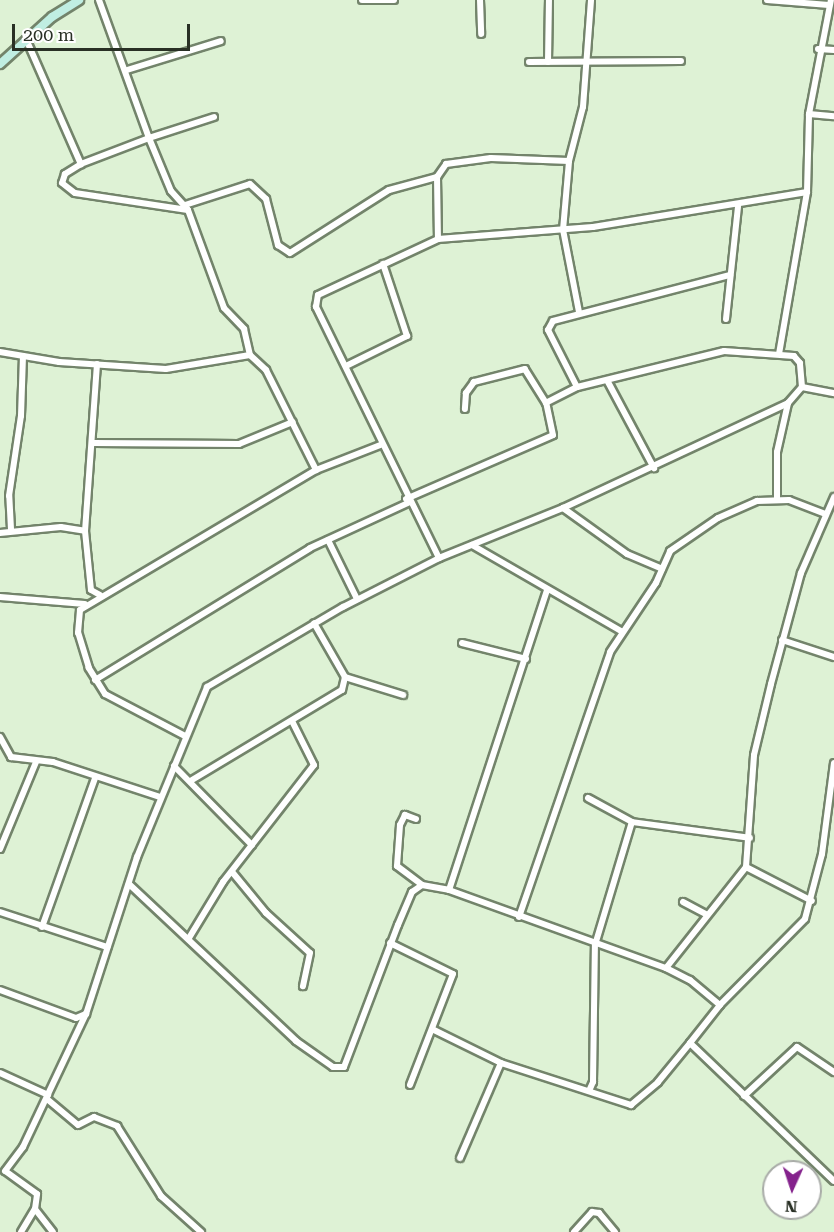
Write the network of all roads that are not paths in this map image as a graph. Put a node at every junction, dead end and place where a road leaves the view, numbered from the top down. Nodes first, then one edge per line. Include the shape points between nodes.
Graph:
1 (79, 0) edge
2 (99, 0) edge
3 (362, 0) edge
4 (394, 0) edge
5 (480, 0) edge
6 (549, 0) edge
7 (591, 0) edge
8 (767, 0) edge
9 (830, 2) edge
10 (481, 34) dead end
11 (26, 39) junction
12 (221, 41) dead end
13 (819, 49) junction
14 (834, 50) edge
15 (681, 61) dead end
16 (528, 62) dead end
17 (548, 62) junction
18 (588, 63) junction
19 (0, 64) edge
20 (127, 70) junction
21 (809, 114) junction
22 (834, 116) edge
23 (214, 117) dead end
24 (149, 138) junction
25 (569, 161) junction
26 (81, 164) junction
27 (437, 177) junction
28 (807, 192) junction
29 (186, 207) junction
30 (738, 207) junction
31 (563, 230) junction
32 (438, 238) junction
33 (383, 264) junction
34 (730, 275) junction
35 (579, 312) junction
36 (726, 319) dead end
37 (0, 352) edge
38 (779, 354) junction
39 (250, 355) junction
40 (23, 356) junction
41 (97, 364) junction
42 (348, 364) junction
43 (608, 382) junction
44 (577, 387) junction
45 (802, 387) junction
46 (834, 393) edge
47 (546, 403) junction
48 (788, 403) junction
49 (465, 409) dead end
50 (292, 422) junction
51 (94, 443) junction
52 (380, 445) junction
53 (654, 468) junction
54 (316, 470) junction
55 (834, 497) edge
56 (777, 498) junction
57 (407, 501) junction
58 (563, 508) junction
59 (825, 514) junction
60 (11, 530) junction
61 (85, 531) junction
62 (0, 533) edge
63 (328, 540) junction
64 (472, 545) junction
65 (439, 558) junction
66 (662, 569) junction
67 (547, 590) junction
68 (100, 595) junction
69 (0, 597) edge
70 (357, 599) junction
71 (86, 604) junction
72 (314, 623) junction
73 (621, 632) junction
74 (782, 640) junction
75 (462, 643) dead end
76 (834, 657) edge
77 (526, 659) junction
78 (345, 677) junction
79 (95, 680) junction
80 (403, 695) dead end
81 (292, 721) junction
82 (185, 736) junction
83 (0, 737) edge
84 (25, 762) junction
85 (36, 762) junction
86 (834, 763) edge
87 (174, 766) junction
88 (33, 773) junction
89 (96, 778) junction
90 (192, 780) junction
91 (160, 797) junction
92 (588, 798) dead end
93 (416, 819) dead end
94 (632, 822) junction
95 (750, 838) junction
96 (252, 845) junction
97 (0, 849) edge
98 (746, 867) junction
99 (233, 873) junction
100 (129, 884) junction
101 (422, 885) junction
102 (449, 890) junction
103 (812, 901) junction
104 (683, 902) dead end
105 (0, 912) edge
106 (707, 915) junction
107 (519, 917) junction
108 (42, 927) junction
109 (189, 938) junction
110 (390, 943) junction
111 (595, 945) junction
112 (107, 947) junction
113 (666, 968) junction
114 (303, 986) dead end
115 (0, 990) edge
116 (720, 1005) junction
117 (86, 1014) junction
118 (434, 1030) junction
119 (690, 1043) junction
120 (501, 1063) junction
121 (834, 1072) edge
122 (0, 1073) edge
123 (411, 1085) dead end
124 (589, 1091) junction
125 (744, 1096) junction
126 (47, 1097) junction
127 (460, 1158) dead end
128 (3, 1169) edge
129 (834, 1181) edge
130 (35, 1209) junction
131 (21, 1232) edge
132 (53, 1232) edge
133 (201, 1232) edge
134 (574, 1232) edge
135 (615, 1232) edge

1 - 11 street
2 - 20 street
3 - 4 street
5 - 10 street
6 - 17 street
7 - 18 street
8 - 9 street
9 - 13 street
11 - 19 street
11 - 26 street
12 - 20 street
13 - 14 street
13 - 21 street
15 - 18 street
16 - 17 street
17 - 18 street
18 - 25 street via 578,139
20 - 24 street
21 - 22 street
21 - 28 street
23 - 24 street
24 - 26 street
24 - 29 street via 171,191
25 - 27 street via 465,159 442,166
25 - 31 street
26 - 29 street via 62,180 64,187 75,194
27 - 29 street via 389,190 290,253 278,245 266,199 250,184
27 - 32 street
28 - 30 street
28 - 38 street
29 - 39 street via 224,308 241,324
30 - 31 street
30 - 34 street
31 - 32 street
31 - 35 street
32 - 33 street
33 - 42 street via 407,336
33 - 42 street via 315,300
34 - 35 street
34 - 36 street
35 - 44 street via 553,321 548,330
37 - 40 street
38 - 43 street via 724,351
38 - 45 street via 799,358
39 - 41 street via 181,368
39 - 50 street via 266,370
40 - 41 street
40 - 60 street via 21,416 9,496
41 - 51 street
42 - 52 street
43 - 44 street
43 - 53 street
44 - 47 street
45 - 46 street
45 - 48 street
47 - 49 street via 529,371 522,368 474,382 466,393
47 - 57 street via 553,435
48 - 53 street
48 - 56 street via 777,452
50 - 51 street via 239,444
50 - 54 street
51 - 61 street
52 - 54 street
52 - 57 street
53 - 58 street
54 - 68 street
55 - 59 street
56 - 59 street
56 - 66 street via 748,503 718,518 670,551
57 - 63 street
57 - 65 street
58 - 64 street
58 - 66 street via 627,554
59 - 74 street via 799,579
60 - 61 street
60 - 62 street
61 - 68 street via 91,590
63 - 70 street
63 - 79 street via 220,599
64 - 65 street
64 - 67 street
65 - 70 street
66 - 73 street
67 - 73 street
67 - 77 street
68 - 71 street
69 - 71 street
70 - 72 street
71 - 79 street via 78,616 78,633
72 - 78 street
72 - 82 street via 207,687
73 - 107 street via 570,759
74 - 76 street
74 - 95 street via 754,755
75 - 77 street
77 - 102 street
78 - 80 street
78 - 81 street via 342,690
79 - 82 street via 120,705
81 - 90 street
81 - 96 street via 314,765
82 - 87 street
83 - 84 street via 11,757
84 - 85 street
84 - 88 street
85 - 88 street
85 - 89 street via 54,762
86 - 103 street
87 - 90 street
87 - 91 street
88 - 97 street
89 - 91 street
89 - 108 street
90 - 96 street
91 - 100 street
92 - 94 street
93 - 101 street via 405,815 400,825 397,866
94 - 95 street
94 - 111 street
95 - 98 street
96 - 99 street
98 - 103 street
98 - 106 street via 734,888
99 - 109 street via 204,909
99 - 114 street via 266,913 310,953
100 - 109 street
100 - 112 street
101 - 102 street
101 - 110 street via 412,892
102 - 107 street
103 - 116 street via 802,925
104 - 106 street
105 - 108 street
106 - 113 street
107 - 111 street
108 - 112 street
109 - 110 street via 314,1056 344,1067
110 - 118 street via 453,974
111 - 113 street
111 - 124 street via 593,1086
112 - 117 street
113 - 116 street
115 - 117 street via 76,1018
116 - 119 street
117 - 126 street
118 - 120 street
118 - 123 street
119 - 124 street via 658,1082 631,1105
119 - 125 street
120 - 124 street
120 - 127 street
121 - 125 street via 797,1047
122 - 126 street
125 - 129 street
126 - 128 street
126 - 133 street via 78,1125 94,1117 117,1126 161,1196
128 - 130 street via 36,1188
130 - 131 street
130 - 132 street
134 - 135 street via 592,1212 599,1213

